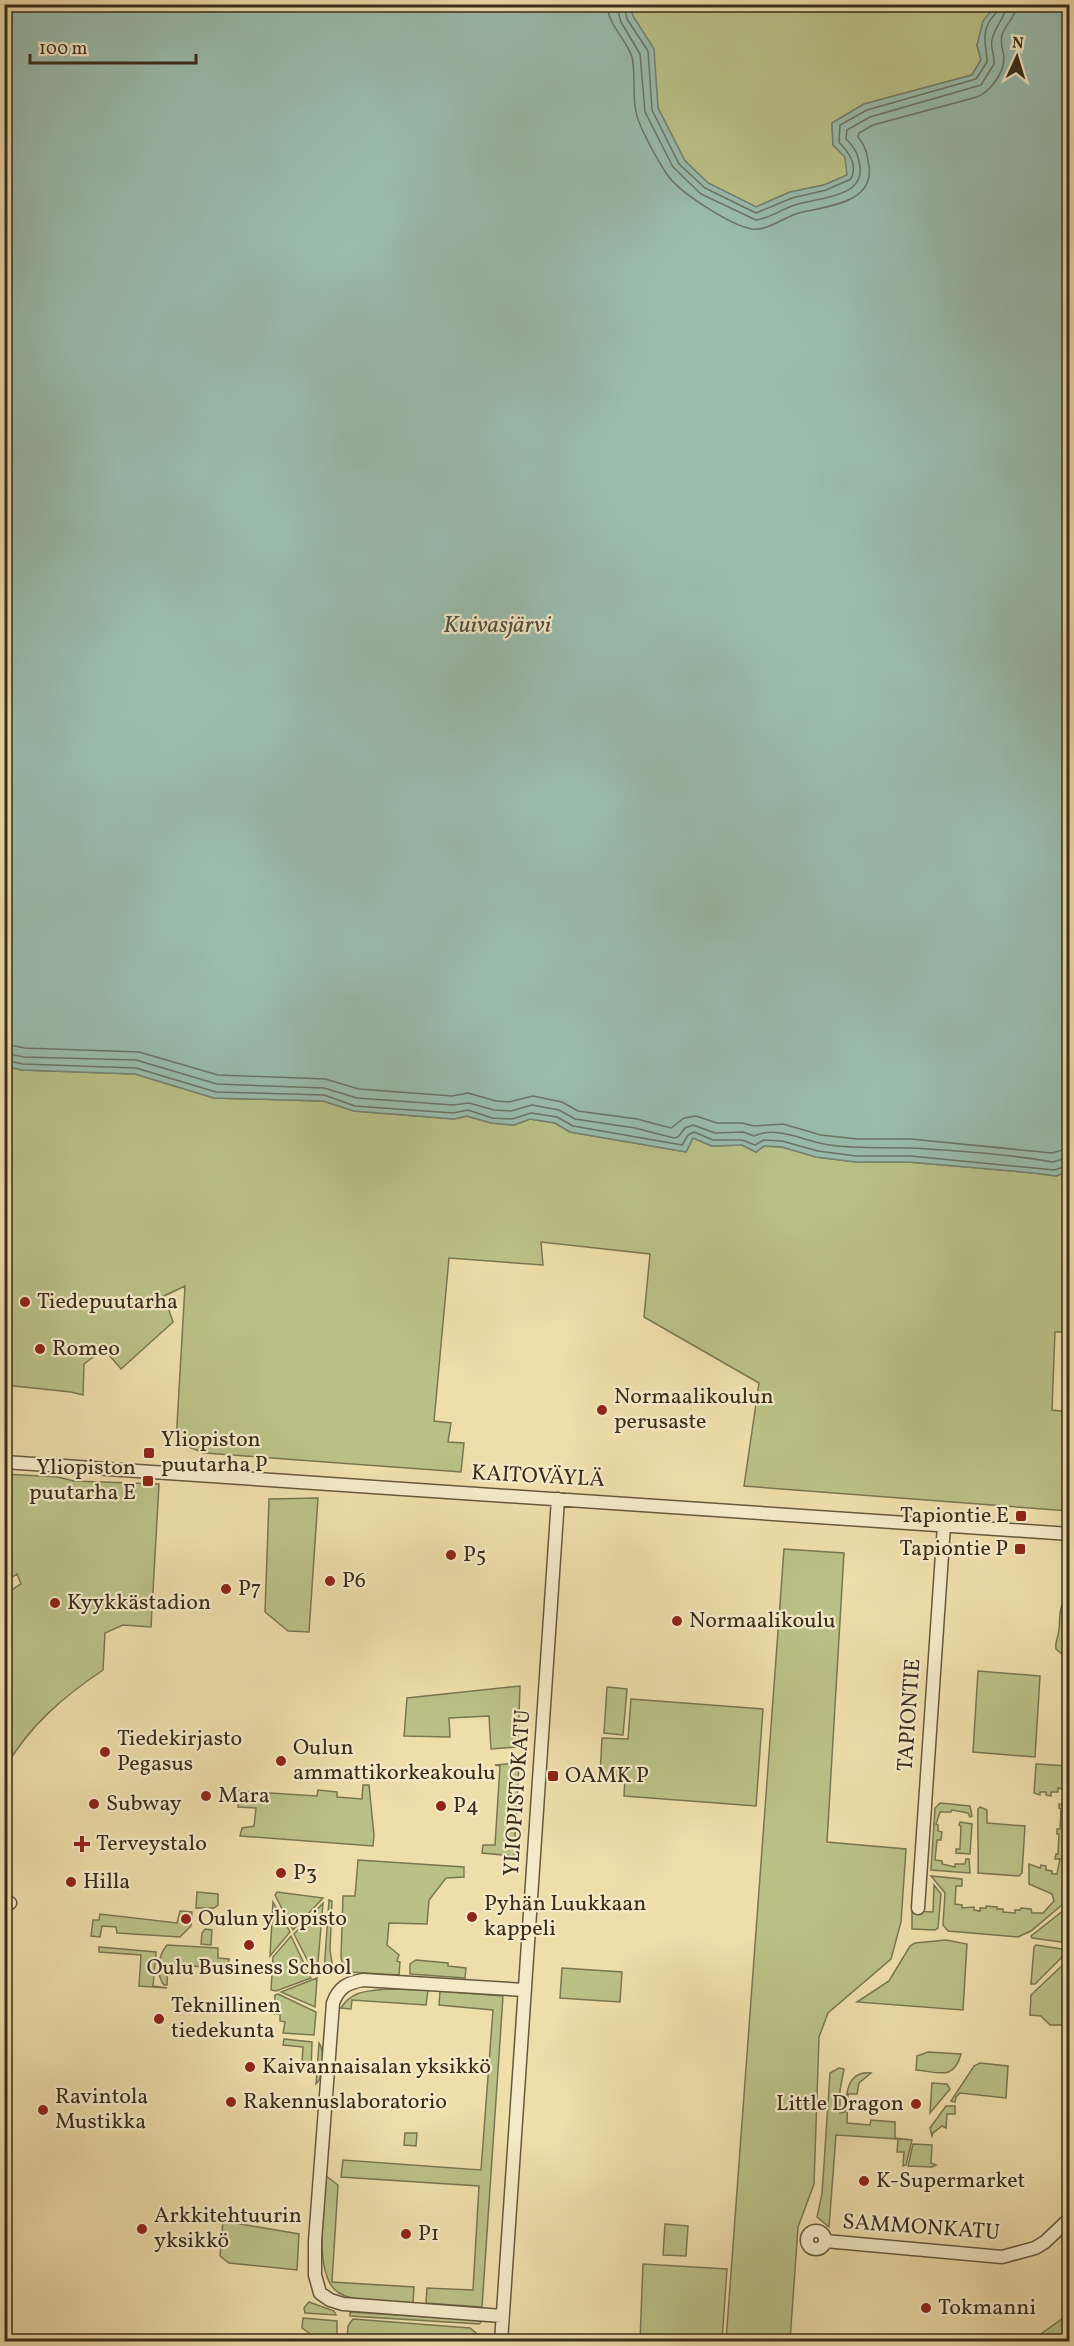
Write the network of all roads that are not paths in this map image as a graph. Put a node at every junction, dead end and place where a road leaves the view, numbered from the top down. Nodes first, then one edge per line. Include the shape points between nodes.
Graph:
1 (4, 1462) edge
2 (558, 1498) junction
3 (944, 1526) junction
4 (1070, 1534) edge
5 (918, 1908) dead end
6 (525, 1990) junction
7 (1070, 2215) edge
8 (825, 2241) dead end
9 (502, 2316) junction
10 (501, 2342) edge

1 - 2 street, KAITOVÄYLÄ
2 - 3 street, KAITOVÄYLÄ
2 - 6 street, YLIOPISTOKATU
3 - 4 street, KAITOVÄYLÄ
3 - 5 street, TAPIONTIE
6 - 9 street, YLIOPISTOKATU
6 - 9 street via 363,1980 349,1983 338,1992 333,2003 318,2203 315,2275 320,2293 330,2300 368,2307
7 - 8 street, SAMMONKATU via 1045,2242 1002,2257
9 - 10 street, YLIOPISTOKATU

